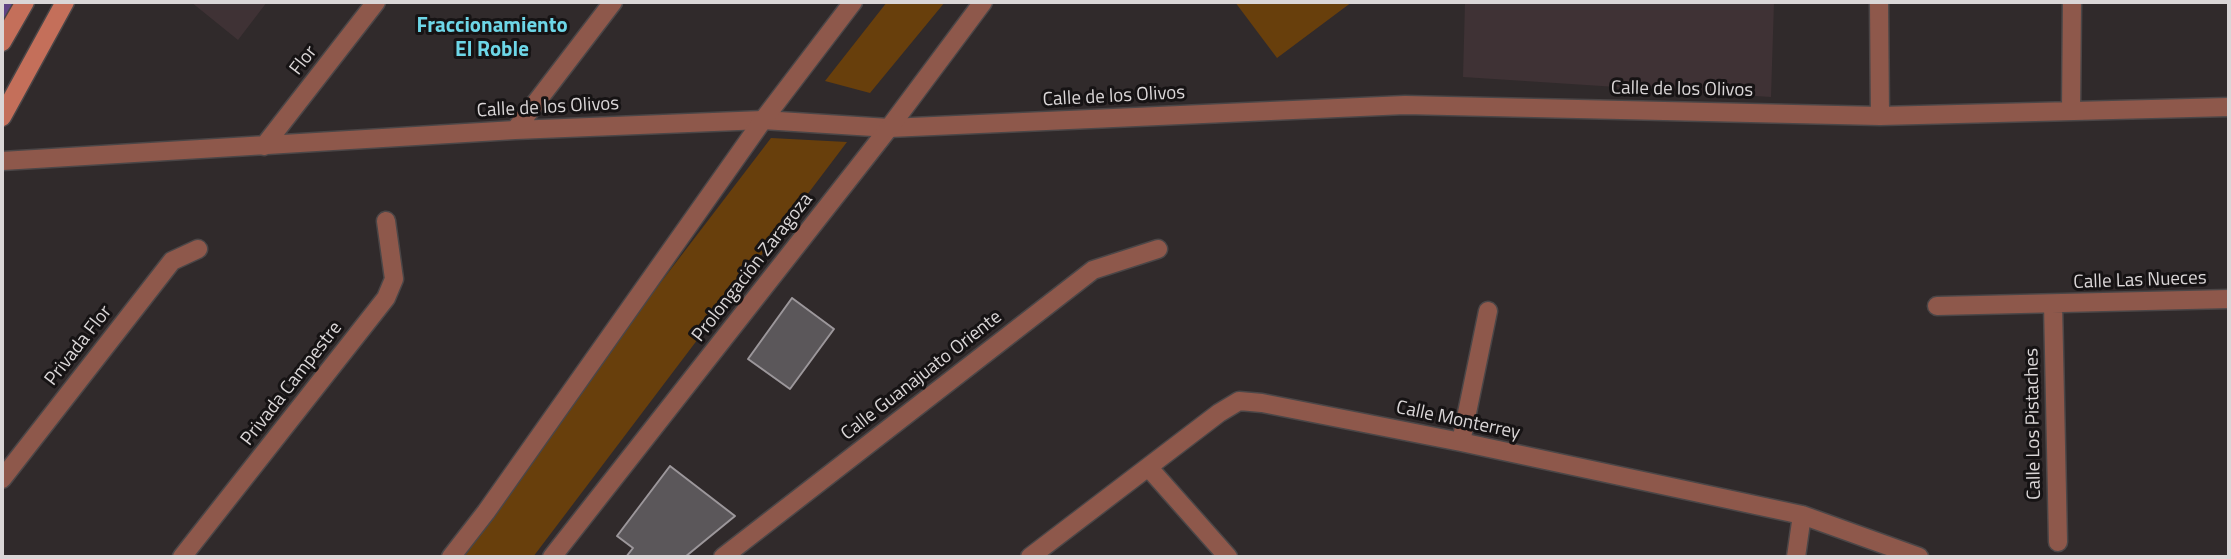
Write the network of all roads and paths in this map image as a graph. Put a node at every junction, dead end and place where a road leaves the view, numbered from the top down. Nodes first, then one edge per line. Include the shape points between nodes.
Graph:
1 (24, 2) edge
2 (65, 2) edge
3 (376, 2) edge
4 (613, 2) edge
5 (853, 2) edge
6 (983, 2) edge
7 (1879, 2) edge
8 (2072, 2) edge
9 (2, 42) edge
10 (2229, 107) edge
11 (2071, 111) junction
12 (1880, 116) junction
13 (2, 117) edge
14 (763, 120) junction
15 (889, 128) junction
16 (515, 130) junction
17 (264, 146) junction
18 (2, 161) edge
19 (386, 221) dead end
20 (198, 249) dead end
21 (1158, 249) dead end
22 (2229, 299) edge
23 (2053, 304) junction
24 (1937, 306) dead end
25 (1488, 312) dead end
26 (1461, 442) junction
27 (1149, 468) junction
28 (2, 479) edge
29 (1802, 515) junction
30 (2058, 542) dead end
31 (182, 557) edge
32 (451, 557) edge
33 (552, 557) edge
34 (723, 557) edge
35 (1030, 557) edge
36 (1228, 557) edge
37 (1796, 557) edge
38 (1919, 557) edge

1 - 9 main road
2 - 13 main road
3 - 17 street, Flor
4 - 16 street
5 - 14 street
6 - 15 street, Prolongación Zaragoza
7 - 12 street
8 - 11 street
10 - 11 street, Calle de los Olivos
11 - 12 street, Calle de los Olivos
12 - 15 street, Calle de los Olivos via 1405,104
14 - 15 street, Calle de los Olivos
14 - 16 street, Calle de los Olivos
14 - 32 street
15 - 33 street, Prolongación Zaragoza
16 - 17 street, Calle de los Olivos
17 - 18 street, Calle de los Olivos
19 - 31 street, Privada Campestre via 394,279 386,298
20 - 28 street, Privada Flor via 172,261
21 - 34 street, Calle Guanajuato Oriente via 1093,270
22 - 23 street, Calle Las Nueces
23 - 24 street, Calle Las Nueces
23 - 30 street, Calle Los Pistaches
25 - 26 street
26 - 27 street, Calle Monterrey via 1239,401
26 - 29 street, Calle Monterrey
27 - 35 street, Calle Monterrey
27 - 36 street
29 - 37 street
29 - 38 street, Calle Monterrey

